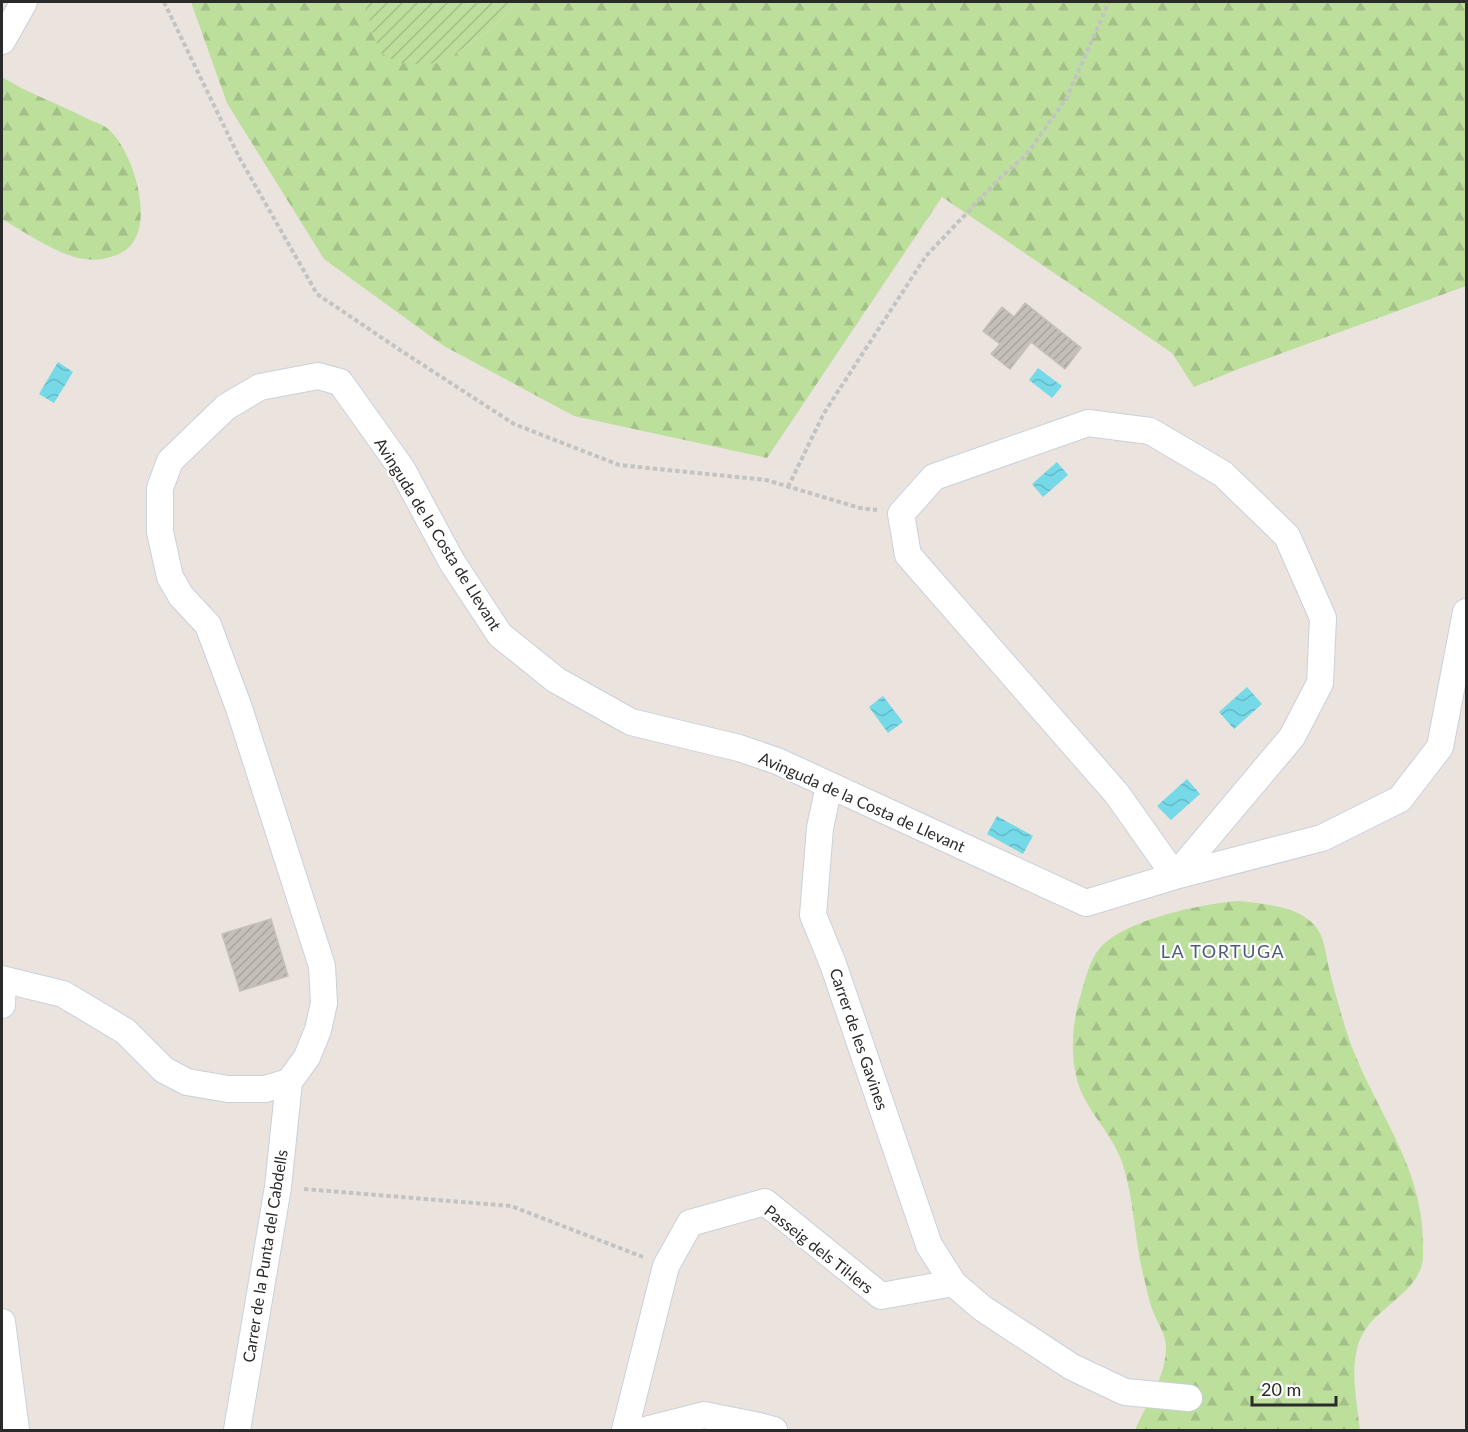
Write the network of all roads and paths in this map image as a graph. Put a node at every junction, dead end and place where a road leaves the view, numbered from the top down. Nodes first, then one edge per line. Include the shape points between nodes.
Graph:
1 (24, 2) edge
2 (164, 2) edge
3 (1109, 2) edge
4 (2, 41) edge
5 (788, 487) junction
6 (901, 514) junction
7 (1467, 612) edge
8 (829, 786) junction
9 (1175, 876) junction
10 (2, 980) edge
11 (2, 1005) edge
12 (289, 1082) junction
13 (278, 1187) junction
14 (666, 1266) junction
15 (953, 1283) junction
16 (2, 1322) edge
17 (1190, 1398) dead end
18 (16, 1431) edge
19 (237, 1431) edge
20 (624, 1431) edge
21 (645, 1431) edge
22 (774, 1431) edge

1 - 4 street
2 - 5 path via 239,158 317,294 514,424 619,465 766,480
3 - 5 path via 1066,99 1026,155 926,256 824,413
5 - 6 path via 860,508
6 - 9 street via 908,555 1117,794
6 - 9 street via 934,477 1088,423 1150,431 1223,474 1287,536 1323,618 1320,683 1292,737
7 - 9 street, Avinguda de la Costa de Llevant via 1440,747 1400,799 1322,838
8 - 9 street, Avinguda de la Costa de Llevant via 1086,903
8 - 12 street, Avinguda de la Costa de Llevant via 739,748 631,722 556,680 500,635 452,562 402,469 340,382 318,376 260,387 226,407 170,461 160,488 160,532 170,577 181,596 208,625 239,708 322,966 324,1003 318,1030 307,1057
8 - 15 street, Carrer de les Gavines via 819,828 813,915 929,1245
10 - 11 street
10 - 12 street via 63,994 125,1031 164,1070 187,1082 228,1089 265,1089
12 - 13 street, Carrer de la Punta del Cabdells
13 - 14 path via 510,1206
13 - 19 street, Carrer de la Punta del Cabdells
14 - 15 street, Passeig dels Til·lers via 690,1223 765,1202 881,1296
14 - 20 street, Passeig dels Til·lers
15 - 17 street, Carrer de les Gavines via 982,1308 1072,1368 1125,1392
16 - 18 street
21 - 22 street via 704,1415

